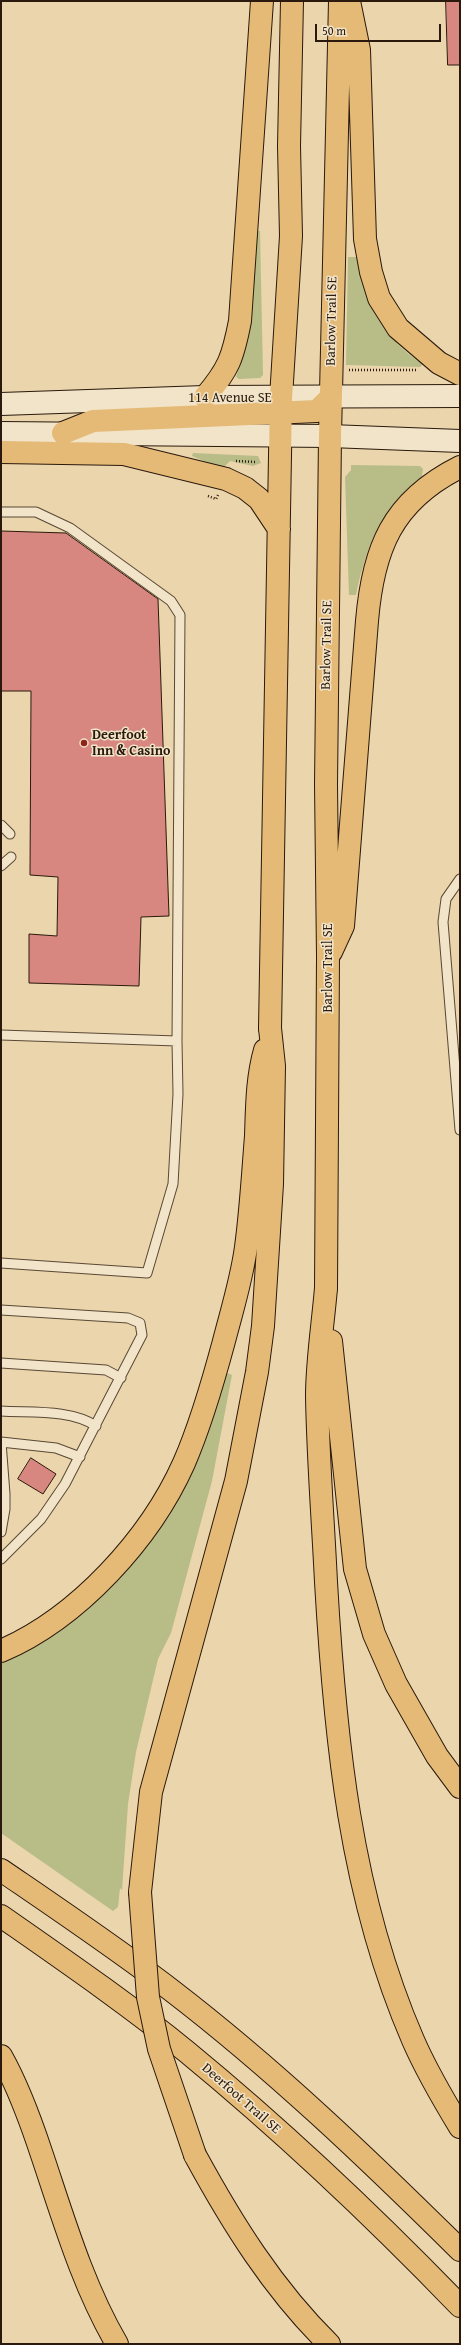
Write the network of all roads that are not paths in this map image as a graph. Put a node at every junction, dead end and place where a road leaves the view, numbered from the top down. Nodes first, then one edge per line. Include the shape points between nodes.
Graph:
1 (262, 1) edge
2 (292, 1) edge
3 (340, 1) edge
4 (349, 1) edge
5 (460, 374) edge
6 (460, 396) edge
7 (205, 397) junction
8 (330, 398) junction
9 (1, 404) edge
10 (281, 406) junction
11 (1, 433) edge
12 (64, 433) junction
13 (280, 436) junction
14 (330, 436) junction
15 (460, 441) edge
16 (1, 452) edge
17 (460, 467) edge
18 (1, 512) edge
19 (279, 529) junction
20 (1, 825) edge
21 (10, 834) dead end
22 (11, 857) dead end
23 (1, 866) edge
24 (460, 879) edge
25 (328, 957) junction
26 (270, 1028) junction
27 (1, 1034) edge
28 (176, 1041) junction
29 (458, 1085) edge
30 (460, 1130) edge
31 (1, 1263) edge
32 (326, 1288) junction
33 (1, 1310) edge
34 (1, 1363) edge
35 (121, 1378) junction
36 (1, 1411) edge
37 (96, 1426) junction
38 (1, 1442) edge
39 (80, 1457) junction
40 (3, 1494) edge
41 (1, 1532) edge
42 (1, 1559) edge
43 (1, 1651) edge
44 (460, 1787) edge
45 (1, 1870) edge
46 (1, 1916) edge
47 (1, 2056) edge
48 (460, 2127) edge
49 (460, 2250) edge
50 (460, 2306) edge
51 (117, 2344) edge
52 (329, 2344) edge

1 - 7 main road via 240,322 233,358
2 - 10 main road via 291,236
3 - 8 main road, Barlow Trail SE
4 - 5 main road via 359,50 365,238 371,272 379,298 398,328 439,363
6 - 8 main road
7 - 9 main road, 114 Avenue SE
7 - 10 main road, 114 Avenue SE
8 - 10 main road via 317,411
8 - 14 main road, Barlow Trail SE
10 - 12 main road via 93,421
10 - 13 main road
11 - 12 main road
12 - 13 main road
13 - 14 main road
13 - 19 main road
14 - 15 main road
14 - 25 main road, Barlow Trail SE via 326,784
16 - 19 main road via 124,454 226,480 246,488 259,499
17 - 25 main road via 436,479 398,517 376,562 367,621 343,926
18 - 28 lane via 36,512 70,528 171,601 180,615
19 - 26 main road
20 - 21 lane
22 - 23 lane
24 - 29 lane via 446,899 443,922
25 - 32 main road, Barlow Trail SE
26 - 43 main road via 259,1070 253,1183 246,1249 216,1370 184,1464 166,1498 140,1536 94,1588 70,1610
26 - 52 main road, bridge via 274,1066 272,1184 263,1326 257,1372 236,1481 151,1792 140,1892 146,1983 157,2042 195,2155 224,2209 248,2246 304,2320
27 - 28 lane
28 - 31 lane via 178,1101 173,1184 147,1273
29 - 30 lane
32 - 44 main road via 355,1569 374,1634 396,1684 437,1756
32 - 48 main road via 317,1394 324,1546 337,1722 355,1854 378,1946 392,1988 413,2041
33 - 35 lane via 128,1318 140,1323 142,1335
34 - 35 lane via 106,1370
35 - 37 lane
36 - 37 lane via 69,1415 85,1418
37 - 39 lane
38 - 39 lane via 56,1448 70,1451
38 - 40 lane
39 - 42 lane via 41,1519
40 - 41 lane via 5,1509
45 - 49 main road via 171,1990 217,2027 340,2134
46 - 50 main road, Deerfoot Trail SE via 69,1963 187,2052 363,2208
47 - 51 main road via 34,2131 85,2280 99,2313

